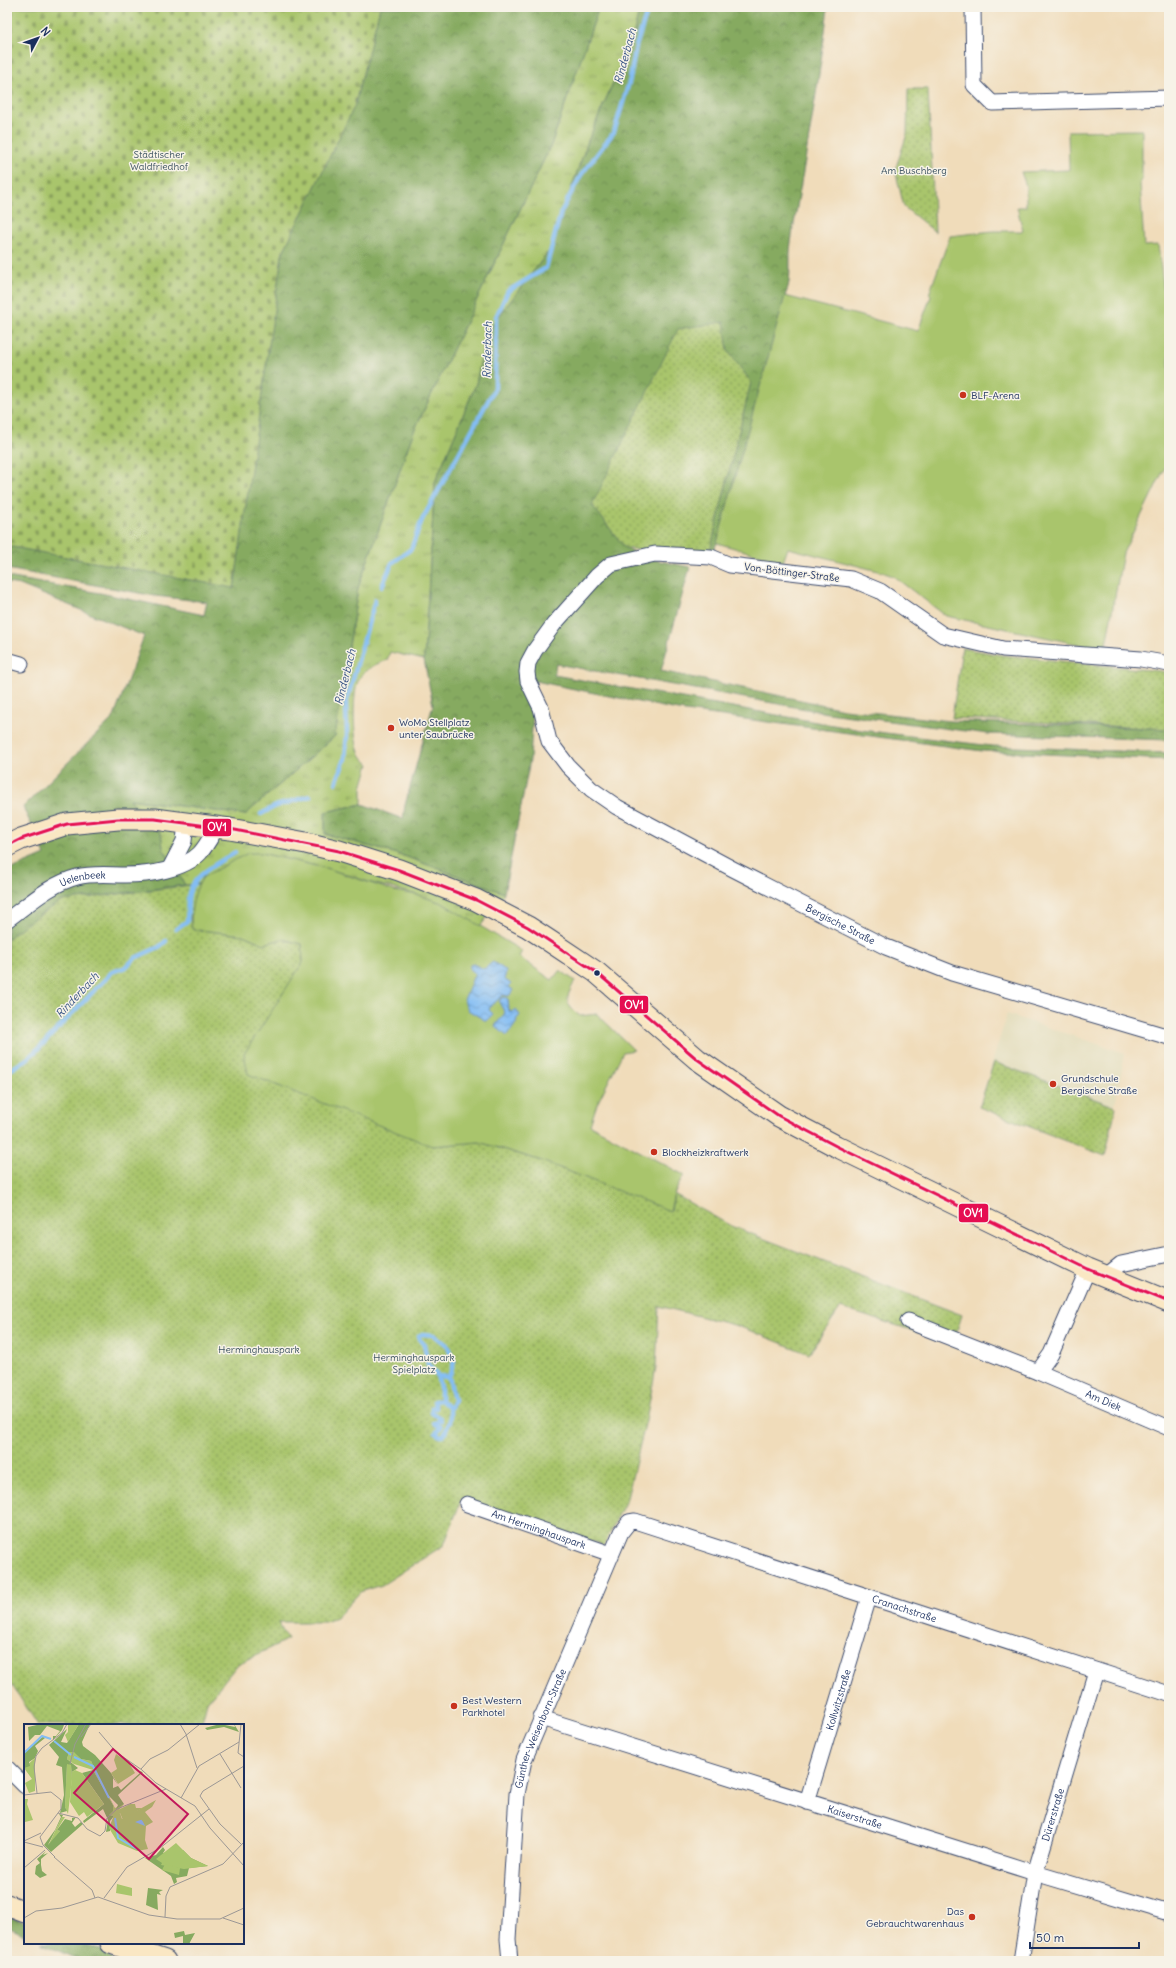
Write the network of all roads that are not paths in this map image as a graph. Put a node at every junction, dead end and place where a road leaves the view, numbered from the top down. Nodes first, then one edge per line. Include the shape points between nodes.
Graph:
1 (973, 7) edge
2 (1169, 98) edge
3 (1169, 664) edge
4 (548, 741) joint
5 (186, 823) junction
6 (217, 827) junction
7 (7, 846) edge
8 (170, 868) junction
9 (7, 920) edge
10 (1169, 1037) edge
11 (1169, 1254) edge
12 (1097, 1272) junction
13 (1169, 1302) edge
14 (908, 1321) dead end
15 (1038, 1372) junction
16 (1169, 1428) edge
17 (467, 1504) dead end
18 (639, 1523) joint
19 (611, 1554) junction
20 (869, 1597) junction
21 (1096, 1671) junction
22 (1169, 1694) edge
23 (541, 1718) junction
24 (7, 1768) edge
25 (24, 1785) edge
26 (807, 1802) junction
27 (1035, 1873) junction
28 (7, 1905) edge
29 (24, 1912) edge
30 (1169, 1913) edge
31 (114, 1944) edge
32 (165, 1961) edge
33 (510, 1961) edge
34 (1020, 1961) edge

1 - 2 street via 974,85 992,102
3 - 4 street, Von-Böttinger-Straße via 1141,659 1002,649 943,635 880,591 850,579 730,565 711,557 655,554 611,564 579,596 535,650 528,663 528,681 541,708
4 - 10 street, Bergische Straße via 591,789 617,807 886,947 952,974
5 - 6 street
5 - 7 street via 155,819 118,819 67,824
5 - 8 street via 184,841
6 - 8 street, Uelenbeek via 200,852 191,860
6 - 12 street via 306,843 381,863 476,900 548,940 596,972 677,1043 778,1116
8 - 9 street, Uelenbeek via 145,874 88,874 76,877 47,890
11 - 12 street via 1120,1264
12 - 13 street
12 - 15 street via 1051,1354
14 - 15 street, Am Diek
15 - 16 street, Am Diek
17 - 19 street, Am Herminghauspark
18 - 19 street, Günther-Weisenborn-Straße via 629,1522 624,1526
18 - 20 street, Cranachstraße
19 - 23 street, Günther-Weisenborn-Straße
20 - 21 street, Cranachstraße
20 - 26 street, Kollwitzstraße
21 - 22 street, Cranachstraße
21 - 27 street, Dürerstraße
23 - 26 street, Kaiserstraße
23 - 33 street, Günther-Weisenborn-Straße via 524,1760 517,1794 508,1939
24 - 25 street
26 - 27 street, Kaiserstraße
27 - 30 street, Kaiserstraße
27 - 34 street, Dürerstraße
28 - 29 street
31 - 32 street

